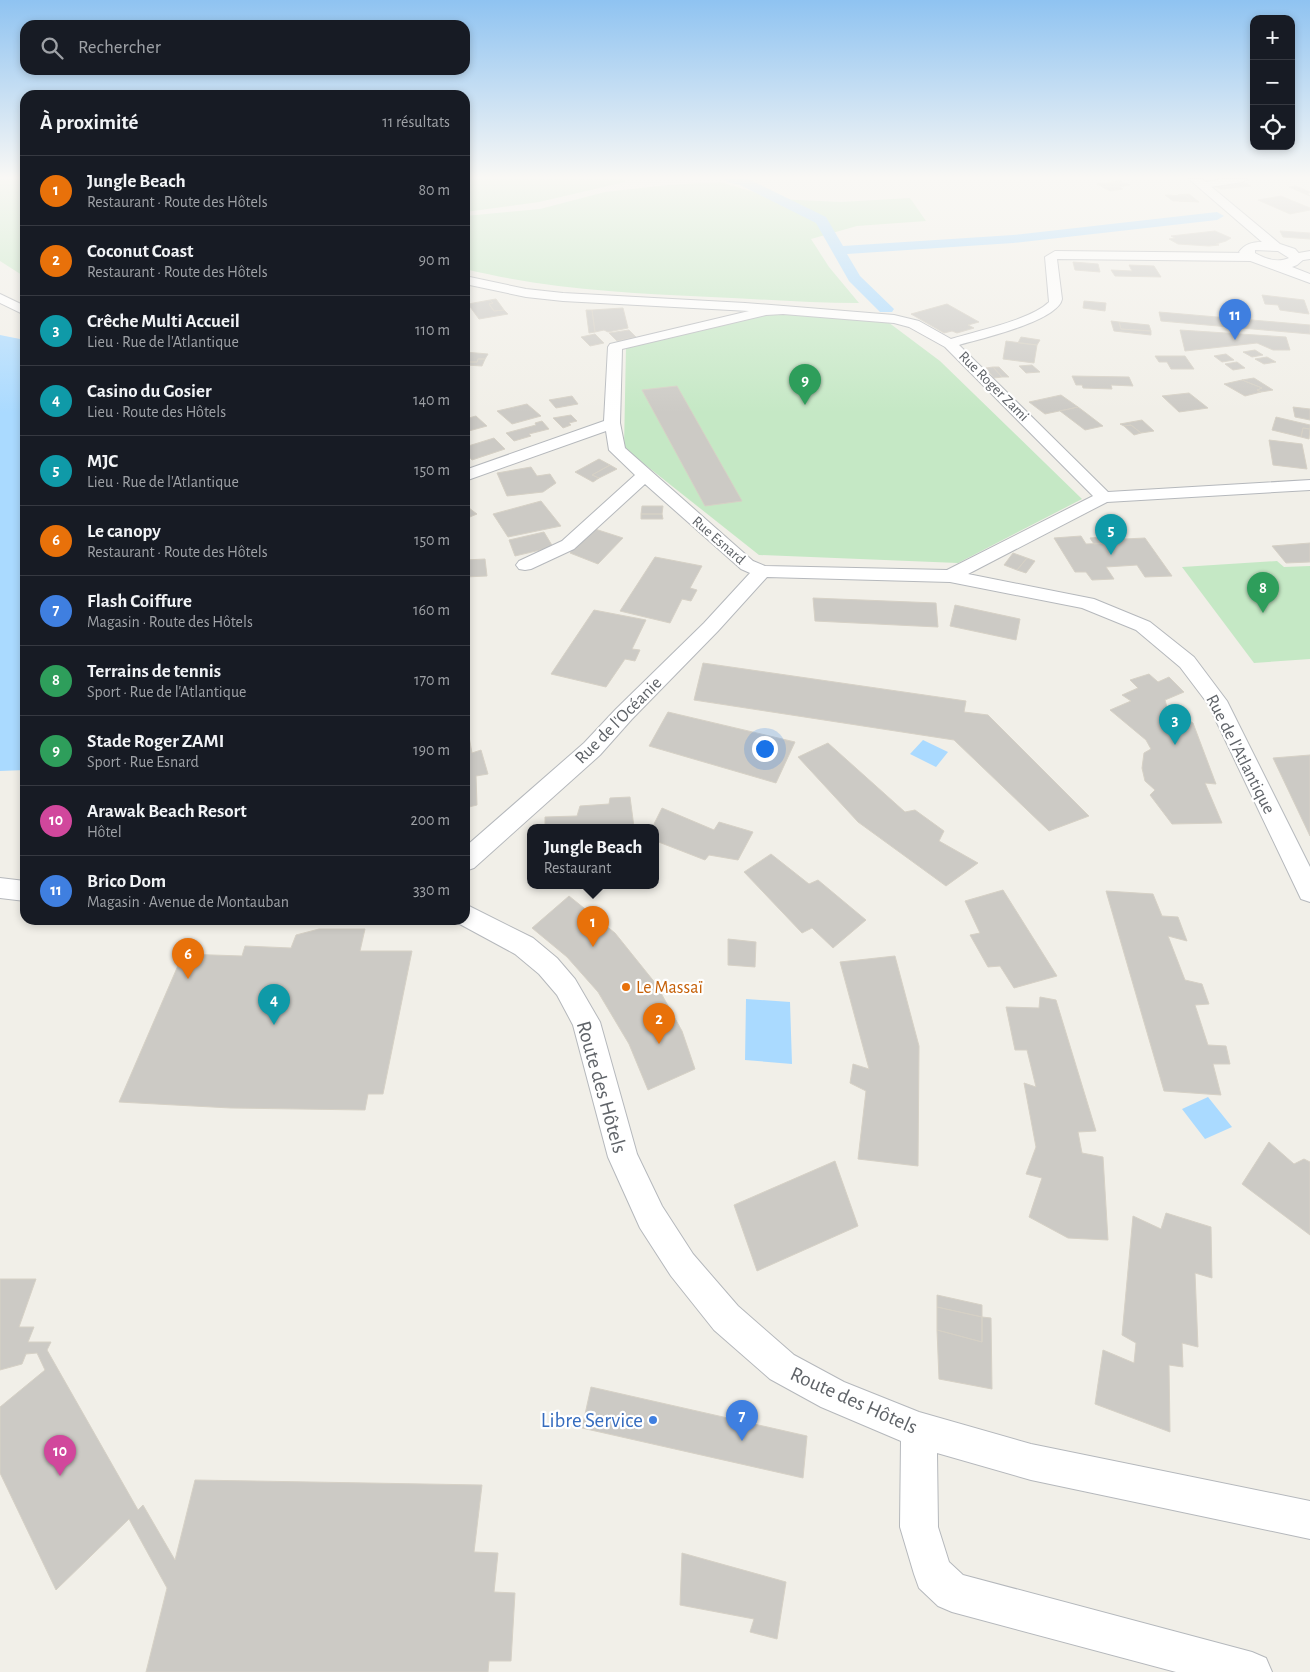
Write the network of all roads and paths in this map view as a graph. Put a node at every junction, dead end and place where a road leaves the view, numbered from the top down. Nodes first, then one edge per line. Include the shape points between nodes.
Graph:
1 (1051, 257) edge
2 (1257, 257) edge
3 (1300, 258) edge
4 (1268, 263) junction
5 (1310, 279) edge
6 (470, 281) edge
7 (0, 298) edge
8 (20, 308) edge
9 (784, 310) junction
10 (950, 344) junction
11 (612, 423) junction
12 (470, 474) edge
13 (646, 474) junction
14 (1310, 485) edge
15 (1104, 497) junction
16 (524, 565) dead end
17 (762, 571) junction
18 (950, 576) junction
19 (470, 857) edge
20 (0, 888) edge
21 (20, 890) edge
22 (1310, 892) edge
23 (470, 918) edge
24 (919, 1430) junction
25 (1310, 1520) edge
26 (1252, 1672) edge

1 - 10 street, Rue Roger Zami via 1056,301 1052,308
2 - 4 main road
3 - 4 main road
3 - 5 main road
4 - 5 main road
6 - 9 street via 563,297
7 - 8 street
9 - 10 street via 894,319 914,324
9 - 11 street, Rue Esnard via 766,311 614,347
10 - 15 street, Rue Roger Zami
11 - 12 street
11 - 13 street, Rue Esnard via 617,450
13 - 16 street via 568,545
13 - 17 street, Rue Esnard via 739,560
14 - 15 street
15 - 18 street, Rue Esnard
17 - 18 street, Rue Esnard
17 - 19 street, Rue de l'Océanie via 592,749
18 - 22 street, Rue de l'Atlantique via 1087,603 1143,626 1162,640 1187,662 1217,701
20 - 21 street
23 - 24 street, Route des Hôtels via 524,946 566,987 586,1022 622,1158 651,1217 682,1265 726,1318 782,1367 834,1395
24 - 25 street, Route des Hôtels via 1032,1462
24 - 26 street via 920,1527 932,1574 952,1592

